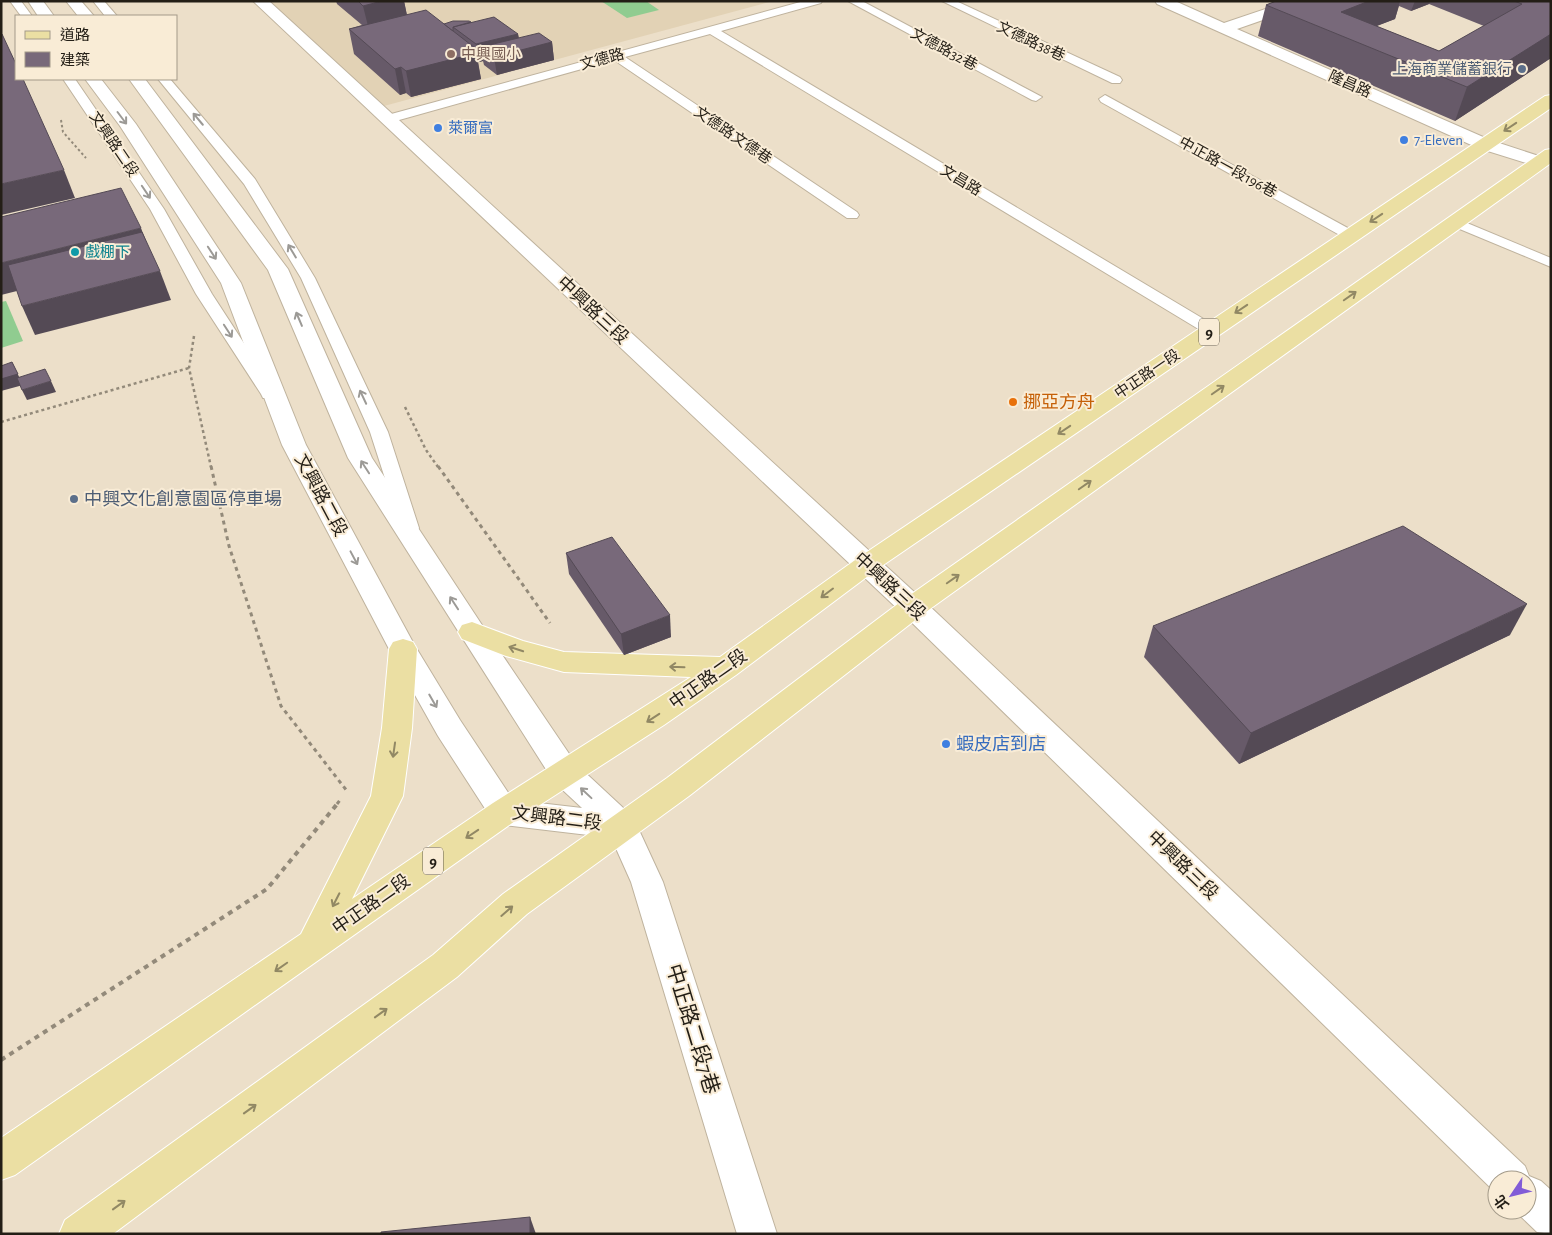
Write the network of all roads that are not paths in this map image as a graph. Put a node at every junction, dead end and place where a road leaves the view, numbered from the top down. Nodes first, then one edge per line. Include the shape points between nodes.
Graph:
1 (15, 1) edge
2 (35, 1) edge
3 (73, 1) edge
4 (98, 1) edge
5 (260, 1) edge
6 (817, 1) edge
7 (853, 1) edge
8 (947, 1) edge
9 (1162, 1) edge
10 (1304, 1) edge
11 (25, 15) edge
12 (45, 15) edge
13 (85, 15) edge
14 (111, 15) edge
15 (1224, 28) junction
16 (711, 30) junction
17 (615, 56) junction
18 (71, 80) edge
19 (94, 80) edge
20 (138, 80) edge
21 (165, 80) edge
22 (1116, 80) dead end
23 (1036, 97) dead end
24 (1105, 99) dead end
25 (1551, 100) edge
26 (388, 119) junction
27 (1484, 144) junction
28 (1547, 161) edge
29 (852, 214) dead end
30 (1455, 222) junction
31 (1350, 236) junction
32 (1551, 263) edge
33 (1211, 330) junction
34 (282, 415) junction
35 (414, 542) junction
36 (866, 564) junction
37 (913, 607) junction
38 (472, 632) junction
39 (403, 649) junction
40 (726, 668) junction
41 (565, 773) junction
42 (504, 812) junction
43 (622, 826) junction
44 (312, 945) junction
45 (1, 1162) edge
46 (1501, 1170) edge
47 (1537, 1205) edge
48 (1551, 1218) edge
49 (79, 1234) edge
50 (757, 1234) edge

1 - 11 lane
2 - 12 street
3 - 13 street
4 - 14 lane
5 - 26 street, 中興路三段
6 - 16 lane, 文德路
7 - 23 lane, 文德路32巷
8 - 22 lane, 文德路38巷
9 - 15 street, 隆昌路
10 - 15 street
15 - 27 street, 隆昌路
16 - 17 lane, 文德路
16 - 33 lane, 文昌路
17 - 26 lane, 文德路
17 - 29 lane, 文德路文德巷
18 -> 34 lane, 文興路二段 via 158,209 204,294
19 -> 34 street, 文興路二段 via 127,124 232,284
35 -> 20 street, 文興路二段 via 360,458 278,269
35 -> 21 lane, 文興路二段 via 379,432 308,278 250,182
24 - 31 lane, 中正路一段196巷
25 -> 27 main road, 中正路一段 / 9
26 - 36 street, 中興路三段
27 - 28 street, 隆昌路
27 -> 31 main road, 中正路一段 / 9
28 - 30 main road
30 - 32 lane
37 -> 30 main road
31 -> 33 main road, 中正路一段 / 9
33 -> 36 main road, 中正路一段 / 9
34 -> 39 street, 文興路二段 via 294,445
38 -> 35 street, 文興路二段
36 - 37 street, 中興路三段
36 -> 40 main road, 中正路二段 / 9
37 - 43 main road
37 - 46 street, 中興路三段
40 -> 38 main road via 564,662 516,649
38 - 41 street, 文興路二段
39 -> 42 street, 文興路二段 via 449,728
39 -> 44 main road via 397,728 387,796
40 -> 41 main road, 中正路二段 / 9
41 - 42 main road, 中正路二段 / 9
43 -> 41 street, 文興路二段
42 - 43 street, 文興路二段
42 -> 44 main road, 中正路二段 / 9
49 -> 43 main road via 445,966 516,904
43 - 50 street, 中正路二段7巷 via 647,882
44 -> 45 main road, 中正路二段 / 9
47 - 48 street

